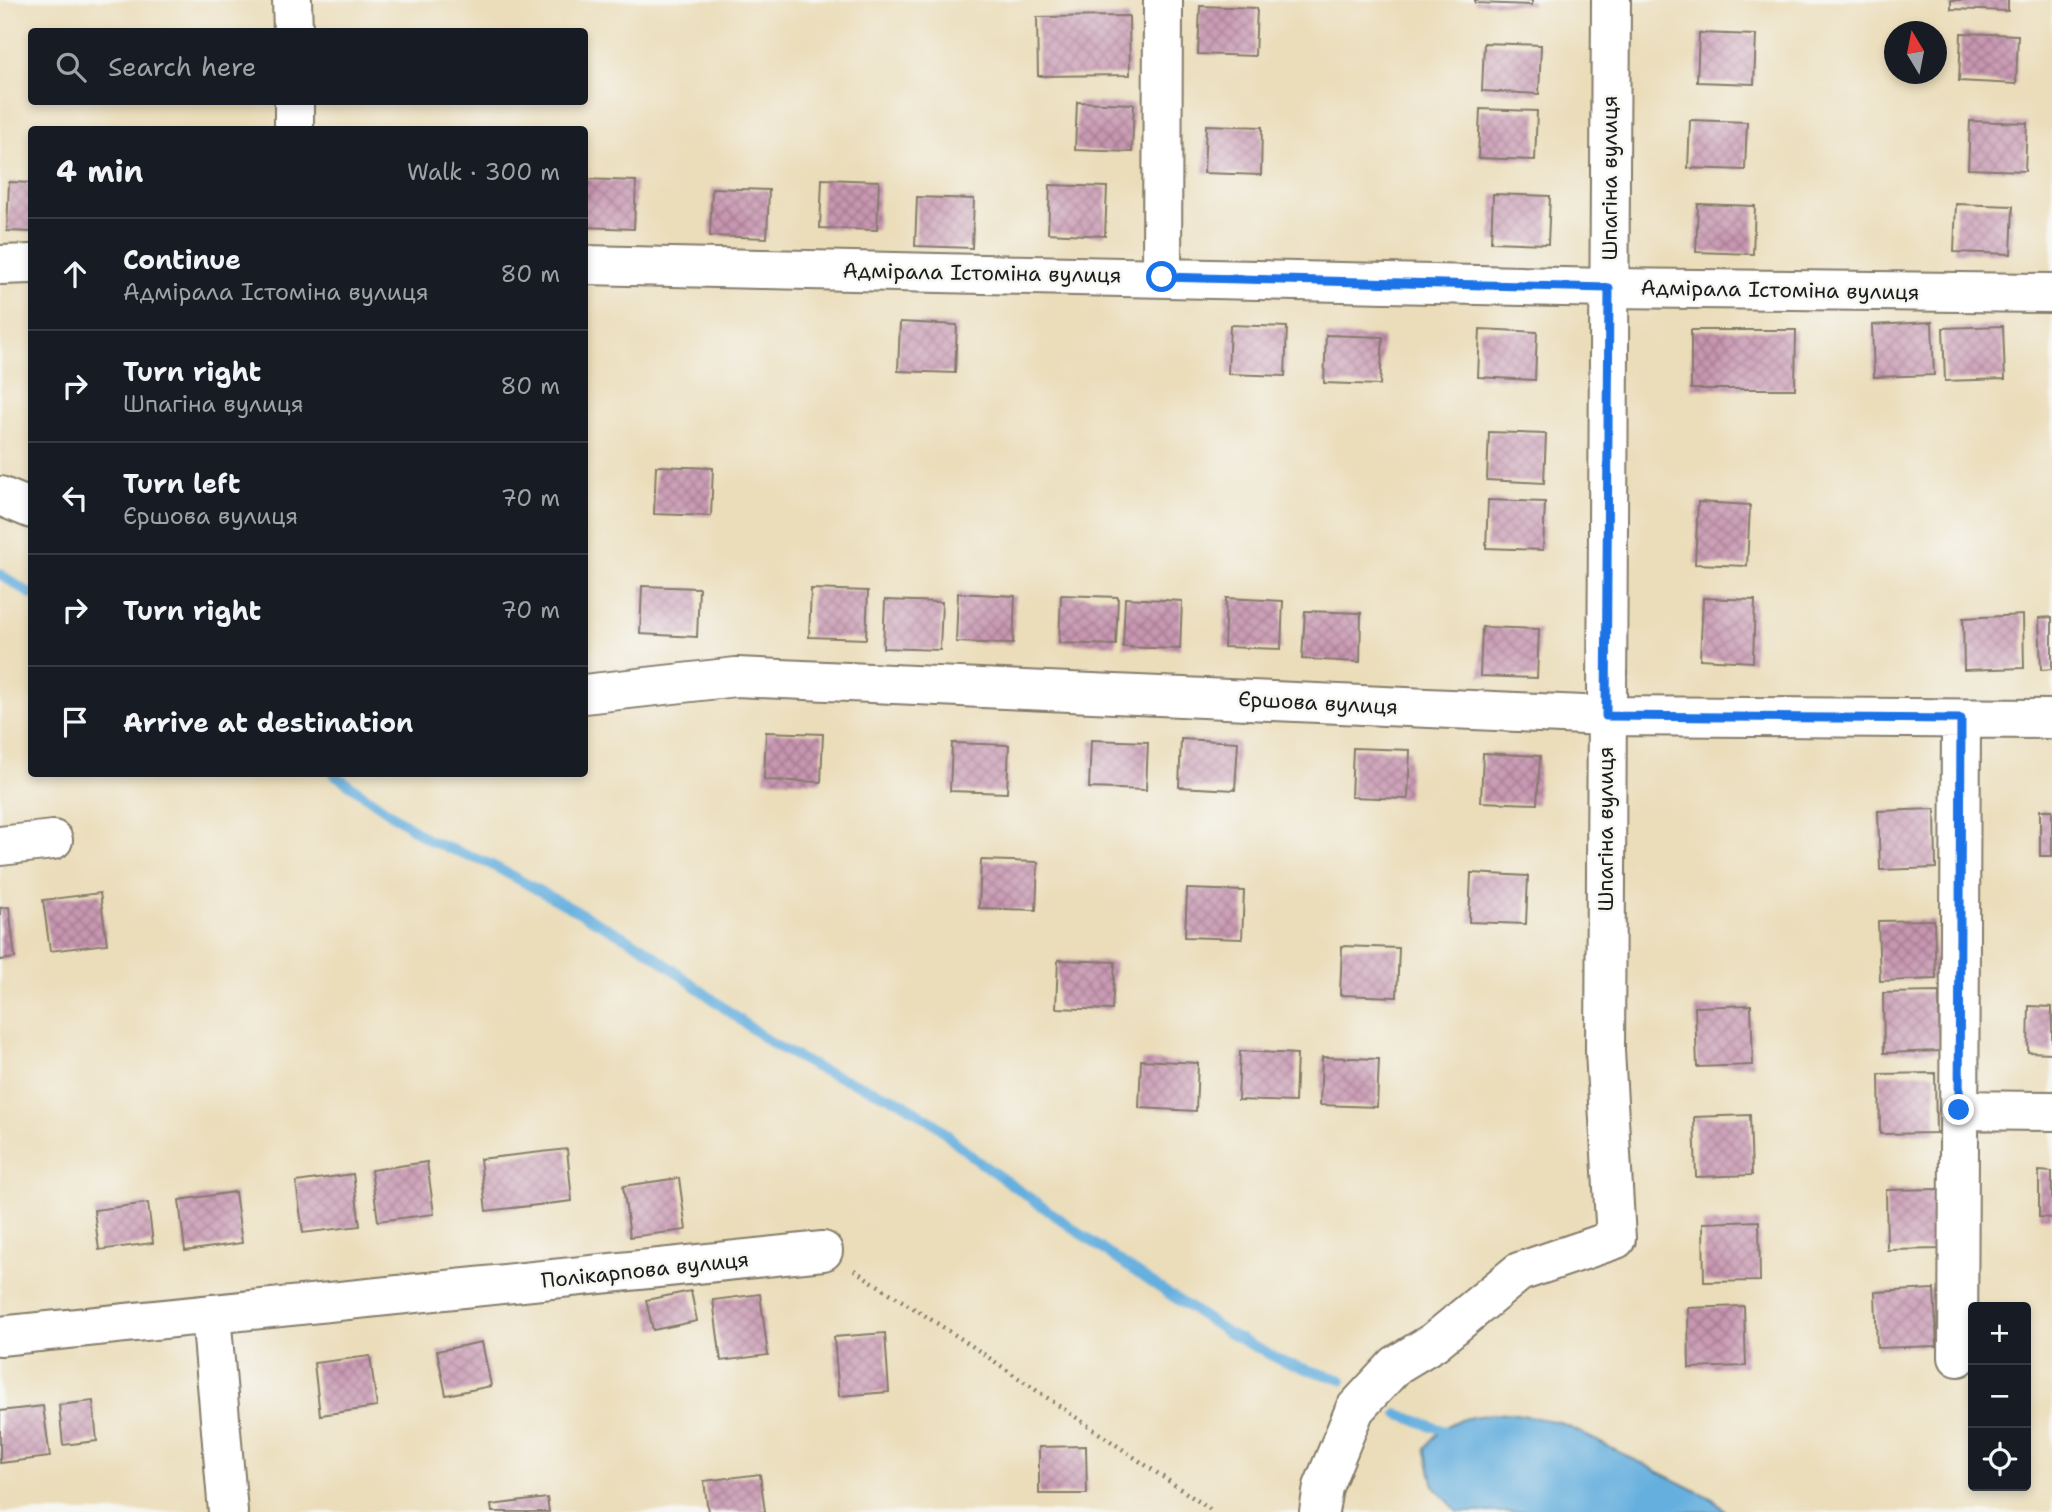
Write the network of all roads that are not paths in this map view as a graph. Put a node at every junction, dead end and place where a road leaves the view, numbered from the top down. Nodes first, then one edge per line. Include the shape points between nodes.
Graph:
1 (292, 0) edge
2 (1163, 0) edge
3 (1611, 0) edge
4 (293, 28) edge
5 (294, 105) edge
6 (294, 126) edge
7 (28, 264) edge
8 (0, 265) edge
9 (588, 265) edge
10 (1162, 277) junction
11 (1609, 288) junction
12 (2052, 293) edge
13 (0, 496) edge
14 (28, 507) edge
15 (588, 694) edge
16 (1606, 716) junction
17 (1961, 719) junction
18 (2052, 719) edge
19 (53, 840) dead end
20 (0, 846) edge
21 (1959, 1110) junction
22 (2052, 1111) edge
23 (823, 1251) road end
24 (211, 1314) junction
25 (0, 1336) edge
26 (1958, 1357) dead end
27 (228, 1512) edge
28 (1319, 1512) edge

1 - 4 street
2 - 10 street
3 - 11 street, Шпагіна вулиця
5 - 6 street
7 - 8 street
9 - 10 street, Адмірала Істоміна вулиця
10 - 11 street, Адмірала Істоміна вулиця
11 - 12 street, Адмірала Істоміна вулиця
11 - 16 street, Шпагіна вулиця
13 - 14 street
15 - 16 street, Єршова вулиця via 736,677
16 - 17 street, Єршова вулиця
16 - 28 street, Шпагіна вулиця via 1605,1051 1616,1239 1519,1272 1434,1342 1396,1365 1355,1409 1322,1487
17 - 18 street, Єршова вулиця
17 - 21 street
19 - 20 street
21 - 22 street
21 - 26 street
23 - 24 street, Полікарпова вулиця
24 - 25 street, Полікарпова вулиця
24 - 27 street

